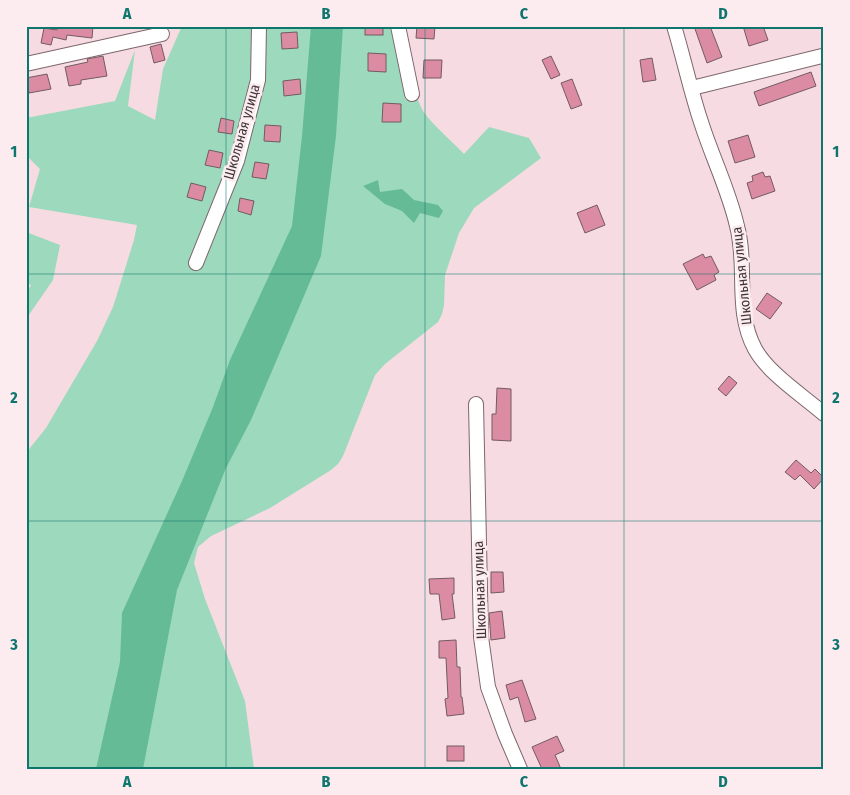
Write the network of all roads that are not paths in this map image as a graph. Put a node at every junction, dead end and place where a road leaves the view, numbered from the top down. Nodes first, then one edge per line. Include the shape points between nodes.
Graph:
1 (259, 26) edge
2 (398, 26) edge
3 (674, 26) edge
4 (162, 34) dead end
5 (822, 56) dead end
6 (26, 64) edge
7 (692, 88) junction
8 (412, 94) dead end
9 (196, 263) dead end
10 (476, 404) dead end
11 (824, 414) edge
12 (520, 769) edge

1 - 9 street, Школьная улица via 258,80 237,161
2 - 8 street
3 - 7 street, Школьная улица
4 - 6 street
5 - 7 street
7 - 11 street, Школьная улица via 701,125 738,227 744,323 756,351 779,377
10 - 12 street, Школьная улица via 480,637 488,687

